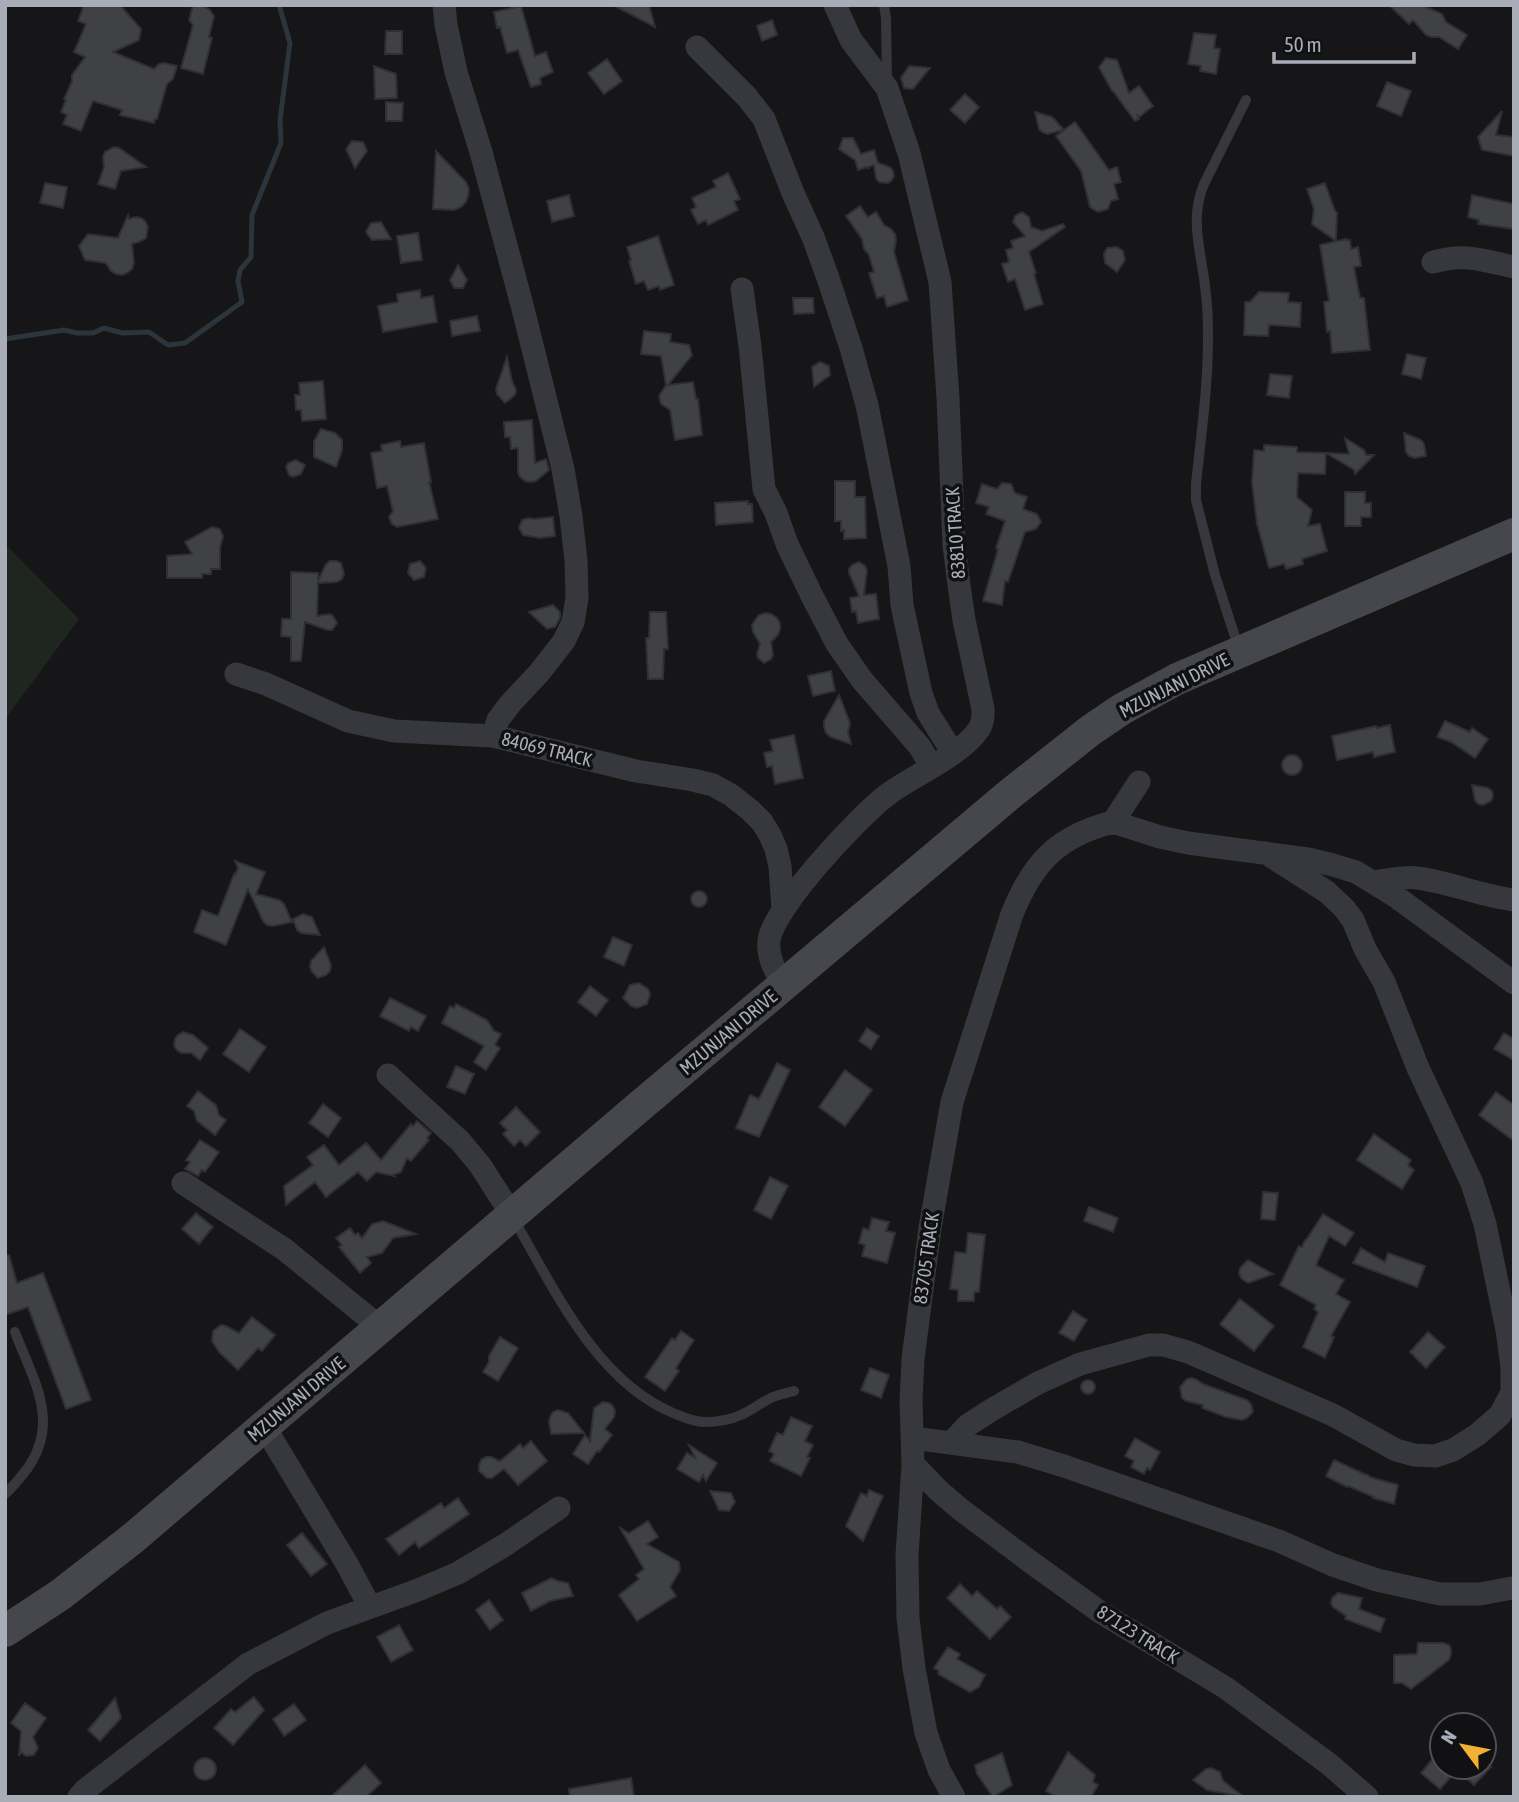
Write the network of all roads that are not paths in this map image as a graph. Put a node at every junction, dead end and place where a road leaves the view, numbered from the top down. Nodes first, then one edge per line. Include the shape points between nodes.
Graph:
1 (444, 5) edge
2 (835, 5) edge
3 (884, 5) edge
4 (697, 47) dead end
5 (887, 88) junction
6 (1246, 100) dead end
7 (1433, 262) dead end
8 (1514, 267) edge
9 (742, 289) dead end
10 (1514, 534) edge
11 (1240, 652) junction
12 (236, 674) dead end
13 (493, 736) junction
14 (953, 753) junction
15 (931, 766) junction
16 (1139, 782) dead end
17 (1114, 822) junction
18 (1266, 853) junction
19 (1374, 882) junction
20 (1514, 900) edge
21 (783, 910) junction
22 (1514, 984) edge
23 (784, 986) junction
24 (388, 1075) dead end
25 (183, 1183) dead end
26 (512, 1215) junction
27 (381, 1328) junction
28 (15, 1332) dead end
29 (794, 1391) dead end
30 (264, 1426) junction
31 (913, 1438) junction
32 (951, 1443) junction
33 (913, 1464) junction
34 (5, 1494) edge
35 (559, 1508) dead end
36 (1512, 1588) dead end
37 (370, 1607) junction
38 (5, 1631) edge
39 (79, 1797) edge
40 (954, 1797) edge
41 (1367, 1797) edge

1 - 13 street via 456,72 563,470 576,560 573,622 564,641 498,720
2 - 5 street, 83810 TRACK via 851,40
3 - 5 lane
4 - 14 street via 764,119 828,278 867,405 921,693
5 - 14 street, 83810 TRACK via 909,153 940,282 954,545 983,709 978,730
6 - 11 lane via 1204,184 1196,212 1208,341 1196,500
7 - 8 street via 1470,257
9 - 15 street via 764,489 786,544 837,644
10 - 11 main road, MZUNJANI DRIVE
11 - 23 main road, MZUNJANI DRIVE via 1152,691 1091,730
12 - 13 street, 84069 TRACK via 348,721 394,730
13 - 21 street, 84069 TRACK via 693,780 731,795 762,822 776,849
14 - 15 street, 83810 TRACK
15 - 21 street, 83810 TRACK via 886,795 861,818
16 - 17 street
17 - 18 street via 1188,843
17 - 31 street, 83705 TRACK via 1063,842 1029,878 1012,914 965,1058 952,1102 923,1280 913,1359
18 - 19 street via 1333,865
18 - 32 street via 1327,892 1353,920 1472,1183 1485,1224 1512,1367 1512,1392 1500,1415 1452,1450 1414,1455 1188,1352 1149,1345 1080,1364 1038,1383 968,1425
19 - 20 street via 1414,877
19 - 22 street
21 - 23 street, 83810 TRACK via 772,929 769,952
23 - 26 main road, MZUNJANI DRIVE
24 - 26 street via 460,1141
25 - 27 street via 284,1249
26 - 27 main road, MZUNJANI DRIVE
26 - 29 lane via 593,1348 613,1372 659,1407 684,1418 716,1421 739,1416 776,1395
27 - 30 main road, MZUNJANI DRIVE
28 - 34 lane via 41,1400 44,1423 35,1457
30 - 37 street
30 - 38 main road, MZUNJANI DRIVE via 132,1539
31 - 32 street
31 - 33 street, 83705 TRACK
32 - 36 street via 1018,1452 1064,1465 1377,1580 1440,1594
33 - 40 street, 83705 TRACK via 907,1587 911,1643 926,1733
33 - 41 street, 87123 TRACK via 960,1509 1028,1560 1100,1612 1226,1688
35 - 37 street via 458,1573
37 - 39 street via 327,1623 248,1664

